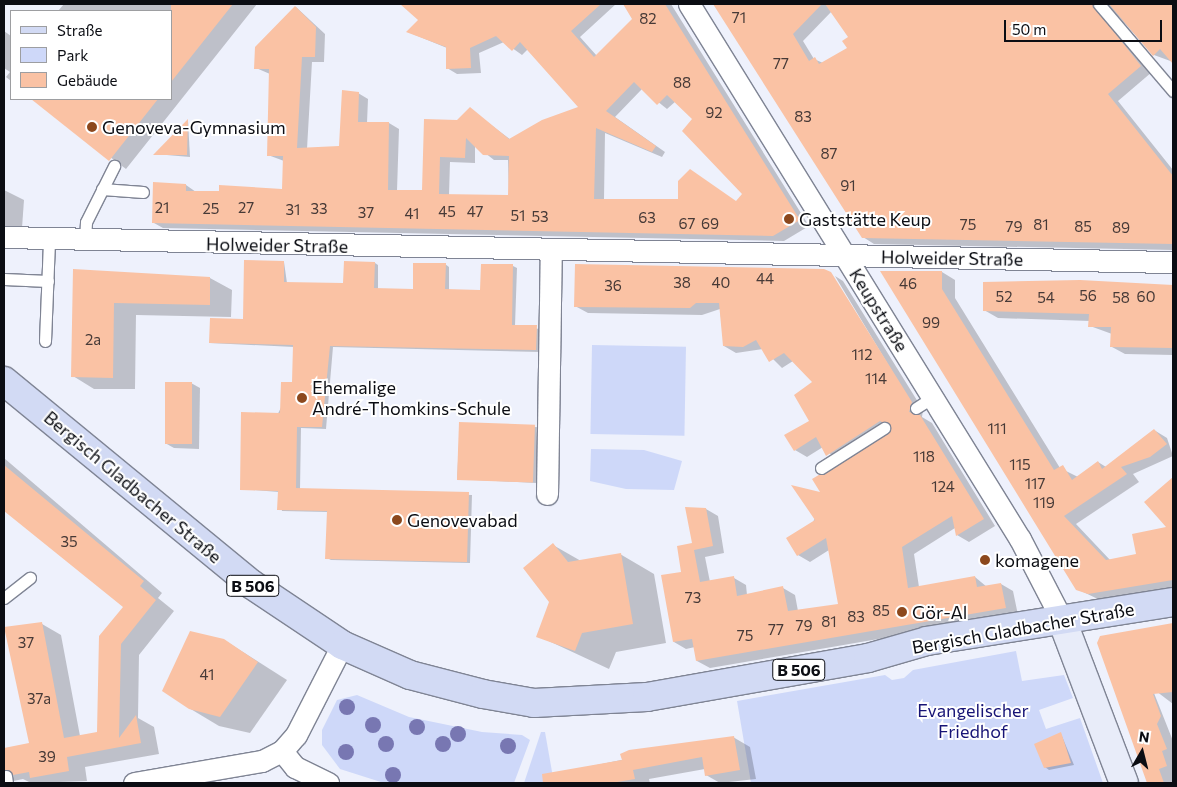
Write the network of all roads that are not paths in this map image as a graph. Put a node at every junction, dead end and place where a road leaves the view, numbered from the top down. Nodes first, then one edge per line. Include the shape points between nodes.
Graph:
1 (689, 4) edge
2 (1099, 4) edge
3 (1173, 91) edge
4 (114, 166) dead end
5 (102, 189) junction
6 (144, 192) dead end
7 (4, 237) edge
8 (49, 240) junction
9 (85, 241) junction
10 (551, 252) junction
11 (846, 256) junction
12 (1173, 262) edge
13 (4, 279) edge
14 (48, 281) junction
15 (46, 341) dead end
16 (8, 385) edge
17 (884, 428) dead end
18 (821, 468) dead end
19 (547, 494) dead end
20 (30, 578) dead end
21 (4, 598) edge
22 (1173, 602) edge
23 (1062, 620) junction
24 (342, 646) junction
25 (282, 751) junction
26 (134, 783) edge
27 (328, 783) edge
28 (1124, 783) edge

1 - 11 street, Keupstraße
2 - 3 lane
4 - 5 lane
5 - 6 lane
5 - 9 lane via 86,222
7 - 8 street, Holweider Straße
8 - 9 street, Holweider Straße
8 - 14 lane
9 - 10 street, Holweider Straße
10 - 11 street, Holweider Straße
10 - 19 street
11 - 12 street, Holweider Straße
11 - 23 street, Keupstraße via 924,403 1020,539
13 - 14 lane
14 - 15 lane
16 - 24 main road, Bergisch Gladbacher Straße / B 506 via 251,584
17 - 18 lane
20 - 21 lane
22 - 23 main road, Bergisch Gladbacher Straße / B 506
23 - 24 main road, Bergisch Gladbacher Straße / B 506 via 927,641 868,658 647,696 575,702 534,703 483,694 410,674
23 - 28 street
24 - 25 street via 296,735
25 - 26 street via 262,761
25 - 27 street via 295,767

